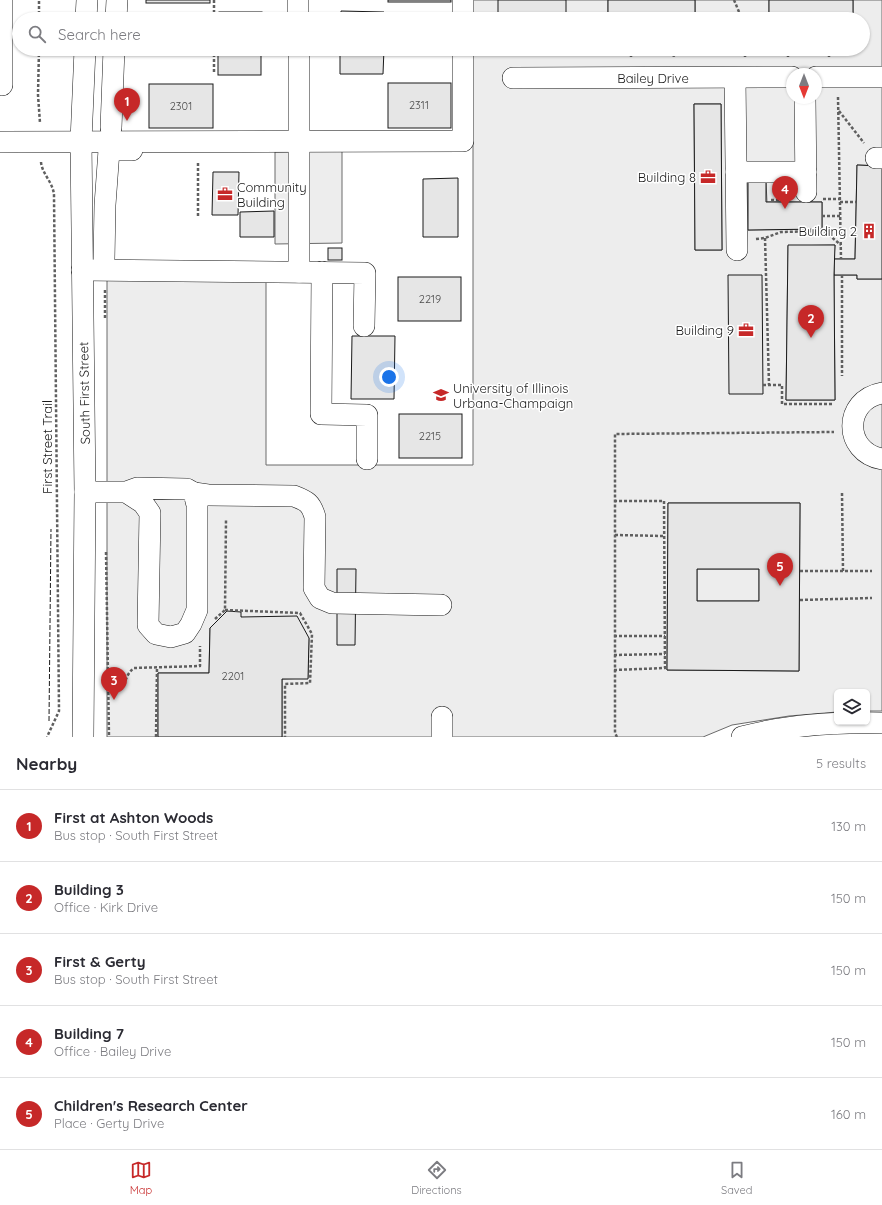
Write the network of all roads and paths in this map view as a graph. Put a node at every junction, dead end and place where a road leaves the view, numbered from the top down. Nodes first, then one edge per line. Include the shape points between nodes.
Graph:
1 (2, 0) edge
2 (39, 0) edge
3 (87, 0) edge
4 (116, 0) edge
5 (214, 0) edge
6 (298, 0) edge
7 (463, 0) edge
8 (734, 0) edge
9 (39, 12) edge
10 (86, 12) edge
11 (116, 12) edge
12 (214, 12) edge
13 (298, 12) edge
14 (463, 12) edge
15 (739, 12) edge
16 (39, 56) edge
17 (85, 56) edge
18 (114, 56) edge
19 (214, 56) edge
20 (299, 56) edge
21 (463, 56) edge
22 (214, 74) dead end
23 (786, 77) edge
24 (822, 77) edge
25 (838, 77) junction
26 (882, 77) edge
27 (513, 78) dead end
28 (735, 78) junction
29 (2, 86) dead end
30 (805, 104) edge
31 (838, 110) junction
32 (40, 125) dead end
33 (111, 128) dead end
34 (81, 141) junction
35 (299, 141) junction
36 (0, 142) edge
37 (198, 150) junction
38 (223, 150) dead end
39 (40, 157) dead end
40 (879, 158) edge
41 (736, 172) junction
42 (840, 202) junction
43 (856, 202) dead end
44 (198, 216) dead end
45 (822, 216) dead end
46 (840, 216) junction
47 (765, 238) junction
48 (737, 245) joint
49 (841, 245) junction
50 (841, 259) dead end
51 (104, 260) dead end
52 (82, 270) junction
53 (299, 272) junction
54 (322, 272) junction
55 (842, 275) dead end
56 (364, 326) dead end
57 (842, 376) dead end
58 (763, 385) dead end
59 (769, 385) junction
60 (882, 393) edge
61 (832, 404) dead end
62 (834, 432) dead end
63 (367, 459) dead end
64 (882, 459) edge
65 (85, 492) junction
66 (126, 492) junction
67 (194, 493) junction
68 (842, 493) dead end
69 (615, 501) junction
70 (615, 535) junction
71 (664, 536) junction
72 (800, 571) dead end
73 (843, 571) junction
74 (872, 571) dead end
75 (872, 598) dead end
76 (800, 600) dead end
77 (442, 605) dead end
78 (225, 610) dead end
79 (614, 636) junction
80 (664, 636) junction
81 (664, 654) junction
82 (614, 655) junction
83 (157, 667) dead end
84 (614, 670) junction
85 (882, 723) edge
86 (755, 735) edge
87 (47, 737) edge
88 (84, 737) edge
89 (156, 737) edge
90 (285, 737) edge
91 (617, 737) edge

1 - 29 street
2 - 9 path
3 - 10 street
4 - 11 street
5 - 12 path
6 - 13 street
7 - 14 street
8 - 15 path
16 - 32 path
17 - 34 street, South First Street
18 - 33 street
19 - 22 path
20 - 35 street
21 - 35 street via 463,141
23 - 28 street, Bailey Drive
24 - 25 street
25 - 26 street
25 - 31 path
27 - 28 street, Bailey Drive
28 - 41 street
30 - 41 street via 806,182
31 - 40 path
31 - 42 path
34 - 35 street
34 - 36 street
34 - 52 street, South First Street
35 - 53 street
37 - 38 street
37 - 44 path
37 - 51 street via 109,150
39 - 87 path, First Street Trail via 41,167 53,187 54,195 59,711
41 - 48 street
42 - 43 path
42 - 46 path
45 - 46 path
46 - 49 path
47 - 48 path
47 - 49 path via 780,232 824,232
47 - 59 path
49 - 50 path
52 - 53 street
52 - 65 street, South First Street
53 - 54 street
54 - 56 street via 365,273
54 - 63 street via 321,414 367,415
55 - 57 path
58 - 59 path
59 - 61 path via 782,385 782,404
60 - 64 street via 870,396 861,403 852,423 853,434 858,444 865,452
62 - 69 path via 615,434
65 - 66 street
65 - 88 street, South First Street
66 - 67 street via 137,488 187,489
66 - 67 street via 143,503 150,513 148,625 156,634 171,637 185,634 197,610 197,505
67 - 77 street via 294,496 305,500 312,507 315,517 314,588 320,598 332,603
68 - 73 path
69 - 70 path
69 - 71 path via 664,501
70 - 71 path
70 - 79 path
71 - 80 path
72 - 73 path
73 - 74 path
75 - 76 path
78 - 90 path via 300,613 312,634 310,683 285,684
79 - 80 path
79 - 82 path
80 - 81 path
81 - 82 path
81 - 84 path via 664,668
82 - 84 path
83 - 89 path
84 - 91 path
85 - 86 street via 831,724

